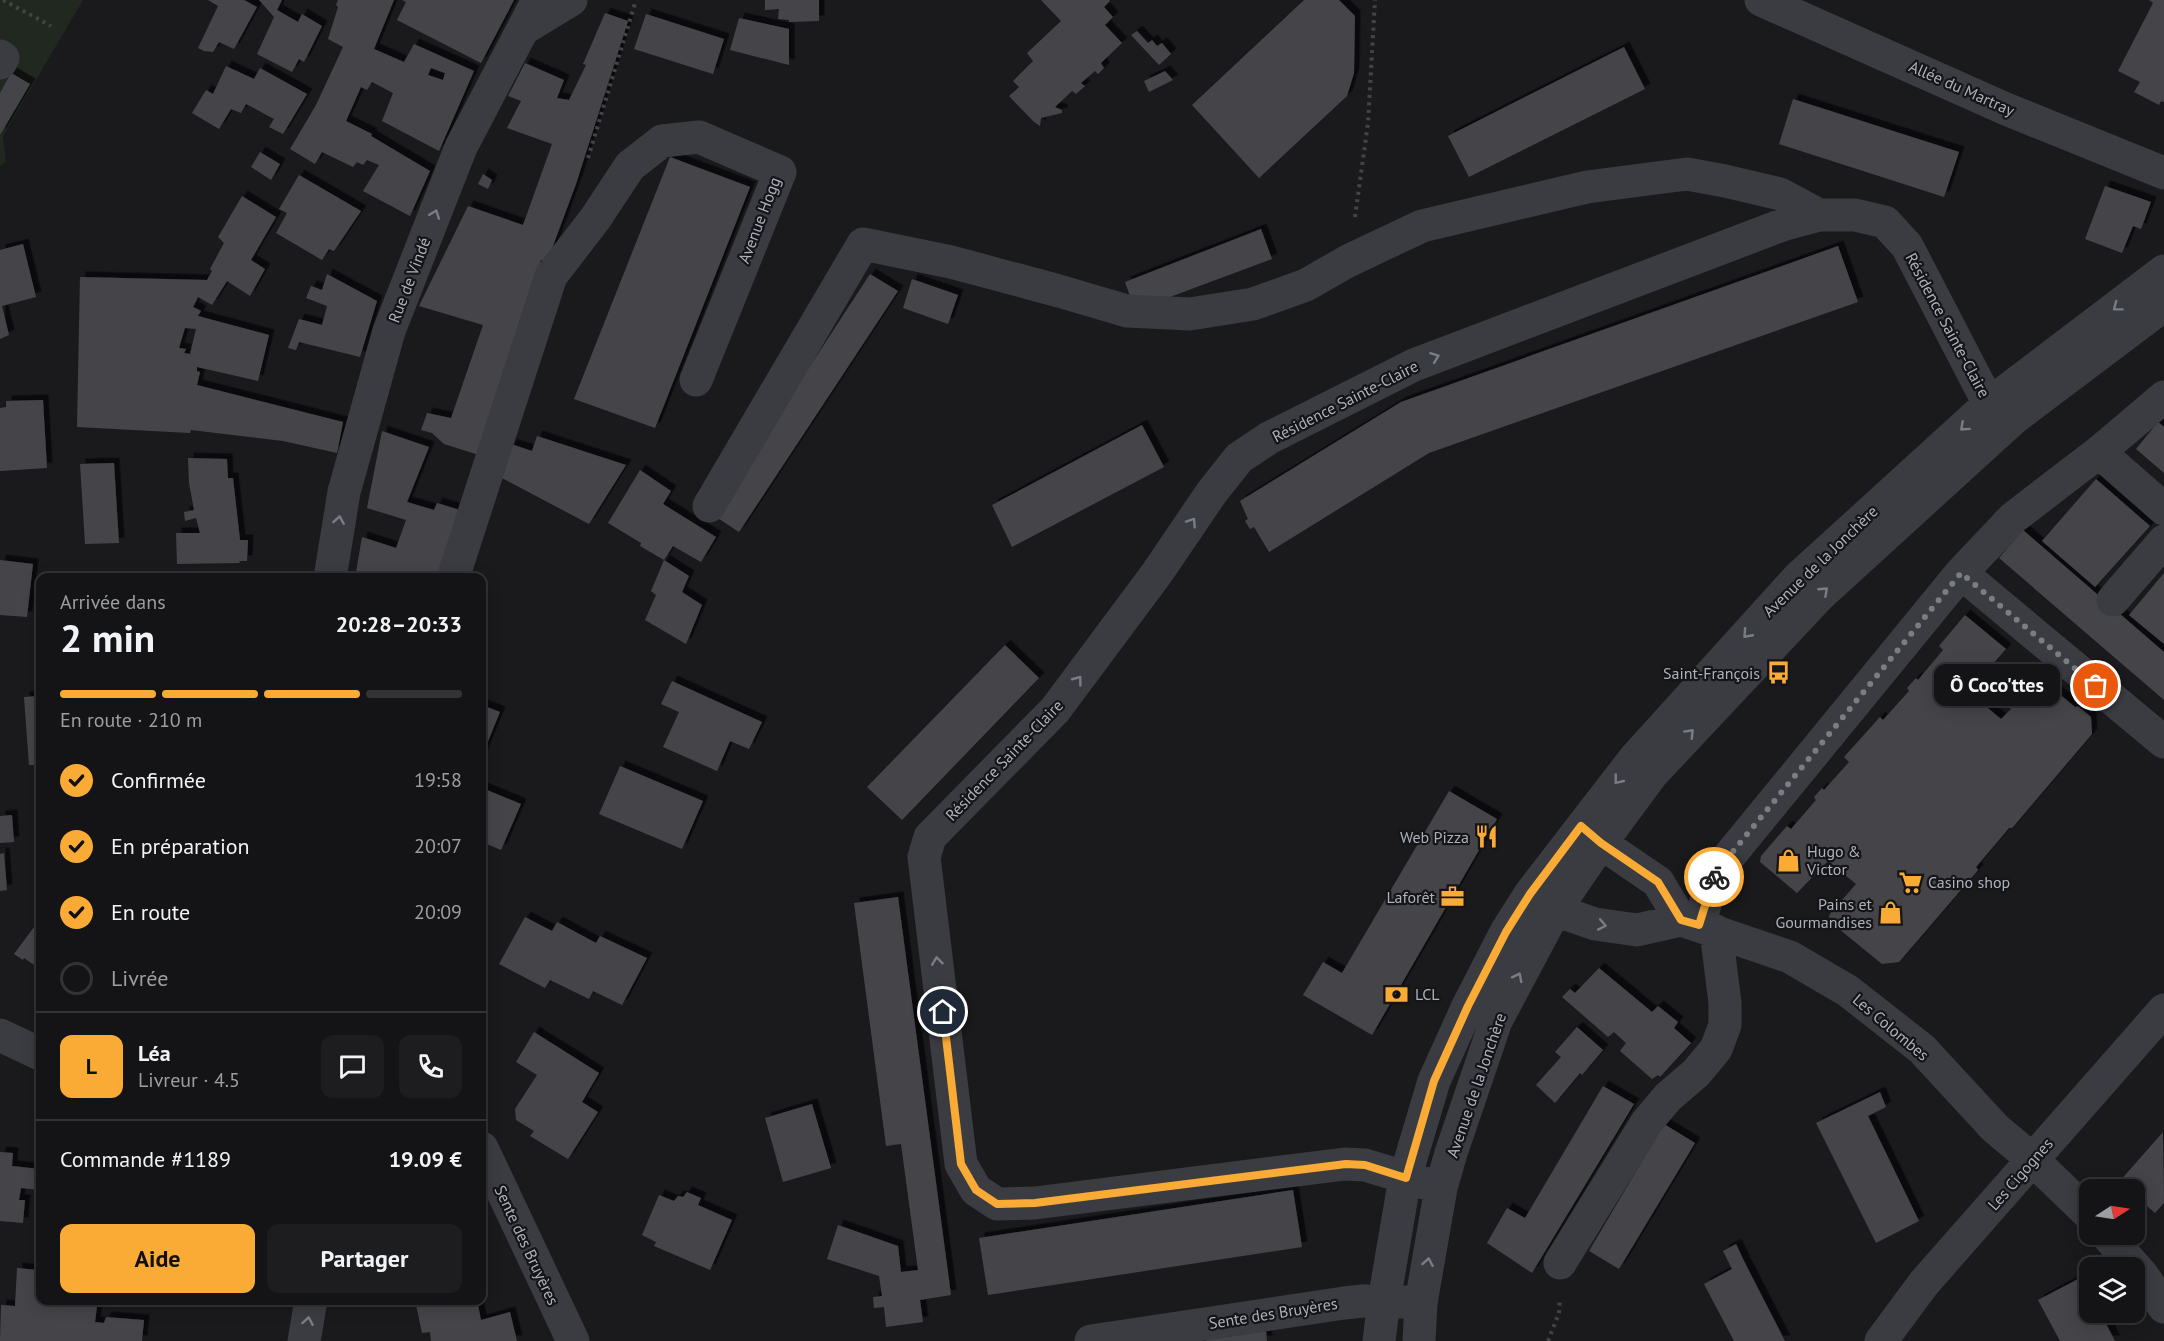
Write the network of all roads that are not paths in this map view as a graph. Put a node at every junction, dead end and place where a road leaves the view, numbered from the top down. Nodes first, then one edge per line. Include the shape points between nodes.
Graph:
1 (570, 0) edge
2 (1761, 0) edge
3 (532, 14) edge
4 (0, 56) edge
5 (0, 63) edge
6 (2164, 173) edge
7 (1819, 215) junction
8 (2164, 271) edge
9 (2164, 305) edge
10 (696, 380) dead end
11 (2164, 397) edge
12 (2001, 411) junction
13 (2099, 452) junction
14 (709, 506) dead end
15 (2164, 509) edge
16 (2164, 541) edge
17 (331, 573) edge
18 (455, 573) edge
19 (1961, 573) junction
20 (2113, 600) dead end
21 (2164, 742) edge
22 (1591, 834) junction
23 (1542, 902) junction
24 (1699, 925) junction
25 (2164, 1010) edge
26 (0, 1035) edge
27 (36, 1052) edge
28 (486, 1156) edge
29 (2033, 1160) junction
30 (1406, 1178) junction
31 (1441, 1188) junction
32 (2079, 1204) edge
33 (2116, 1245) edge
34 (1560, 1263) road end
35 (1383, 1301) junction
36 (1421, 1303) junction
37 (310, 1305) edge
38 (2164, 1306) edge
39 (304, 1341) edge
40 (573, 1341) edge
41 (1091, 1341) edge
42 (1379, 1341) edge
43 (1419, 1341) edge
44 (1881, 1341) edge

1 - 3 street
2 - 6 street, Allée du Martray via 2006,109
17 -> 3 street, Rue de Vindé via 344,492 390,331 461,147
4 - 5 street
7 - 12 street, Résidence Sainte-Claire via 1855,215 1885,222 1907,246
7 - 14 street, Résidence Sainte-Claire via 1780,194 1687,174 1587,187 1422,226 1306,285 1253,304 1190,314 1127,311 951,262 863,244
30 -> 7 street, Résidence Sainte-Claire via 1365,1165 1346,1164 1035,1203 997,1204 976,1190 961,1164 924,857 930,837 1055,710 1239,458 1269,438 1414,365 1785,224
8 -> 12 street, Avenue de la Jonchère
9 - 12 street, Avenue de la Jonchère
10 - 18 street, Avenue Hogg via 780,172 699,136 662,141 630,166 551,276
11 - 13 street
12 - 22 street, Avenue de la Jonchère via 1798,578 1635,758
13 - 15 street
13 - 19 street via 2013,518
16 - 20 street
19 - 21 street
19 - 24 street via 1726,860 1712,881
22 - 23 street, Avenue de la Jonchère
22 - 24 street via 1658,882
23 -> 24 street via 1595,924 1637,930
23 - 30 street, Avenue de la Jonchère via 1506,932 1473,996 1439,1070
31 -> 23 street, Avenue de la Jonchère via 1496,1021
24 - 29 street, Les Colombes via 1790,957 1848,991 1922,1049 1995,1128
24 - 34 street via 1725,1003 1725,1025 1716,1049 1647,1122
25 - 29 street, Les Cigognes
26 - 27 street
28 - 40 street, Sente des Bruyères
29 - 32 street, Les Colombes
29 - 44 street, Les Cigognes via 1924,1283
30 - 31 street, Résidence Sainte-Claire
30 - 35 street, Avenue de la Jonchère
36 -> 31 street, Avenue de la Jonchère
33 - 38 street
35 - 36 street, Sente des Bruyères
35 - 41 street, Sente des Bruyères via 1344,1303
35 - 42 street, Avenue de la Jonchère
36 - 43 street, Avenue de la Jonchère
39 -> 37 street

